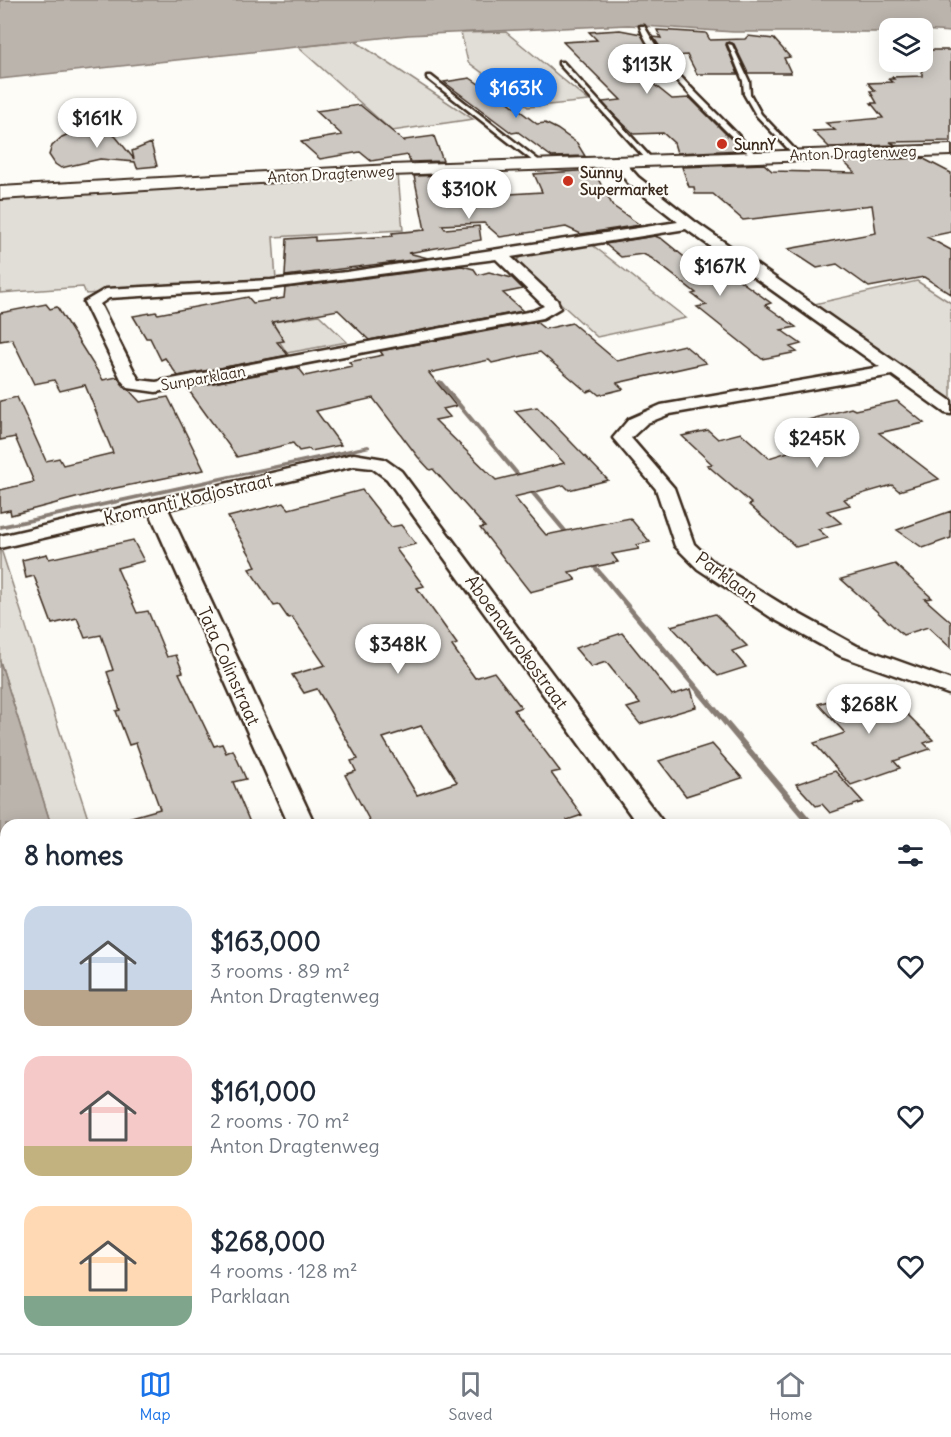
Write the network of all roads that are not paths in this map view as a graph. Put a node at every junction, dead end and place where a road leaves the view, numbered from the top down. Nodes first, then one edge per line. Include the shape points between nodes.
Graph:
1 (642, 27) dead end
2 (730, 45) dead end
3 (561, 63) dead end
4 (429, 77) dead end
5 (951, 150) edge
6 (797, 155) junction
7 (754, 156) junction
8 (650, 159) junction
9 (617, 161) junction
10 (540, 164) junction
11 (0, 193) edge
12 (689, 224) junction
13 (500, 255) junction
14 (896, 369) junction
15 (951, 409) edge
16 (377, 463) joint
17 (157, 506) junction
18 (0, 542) edge
19 (951, 688) edge
20 (299, 819) edge
21 (648, 819) edge

1 - 7 lane via 653,49
2 - 6 lane via 746,81 747,94 759,115
3 - 8 lane
4 - 10 lane
5 - 6 main road, Anton Dragtenweg
6 - 7 main road, Anton Dragtenweg
7 - 8 main road, Anton Dragtenweg
8 - 9 main road, Anton Dragtenweg
9 - 10 main road, Anton Dragtenweg
9 - 12 street via 633,180
10 - 11 main road, Anton Dragtenweg
12 - 13 street, Sunparklaan
12 - 14 street
13 - 13 street, Sunparklaan via 271,285 106,294 92,302 128,377 134,384 156,387 537,315 552,308 549,300
14 - 15 street
14 - 19 street, Parklaan via 667,409 647,415 627,428 622,438 665,488 685,546 705,565 849,651
16 - 17 street, Kromanti Kodjostraat via 354,460
16 - 21 street, Aboenawrokostraat via 394,475
17 - 18 street, Kromanti Kodjostraat
17 - 20 street, Tata Colinstraat

